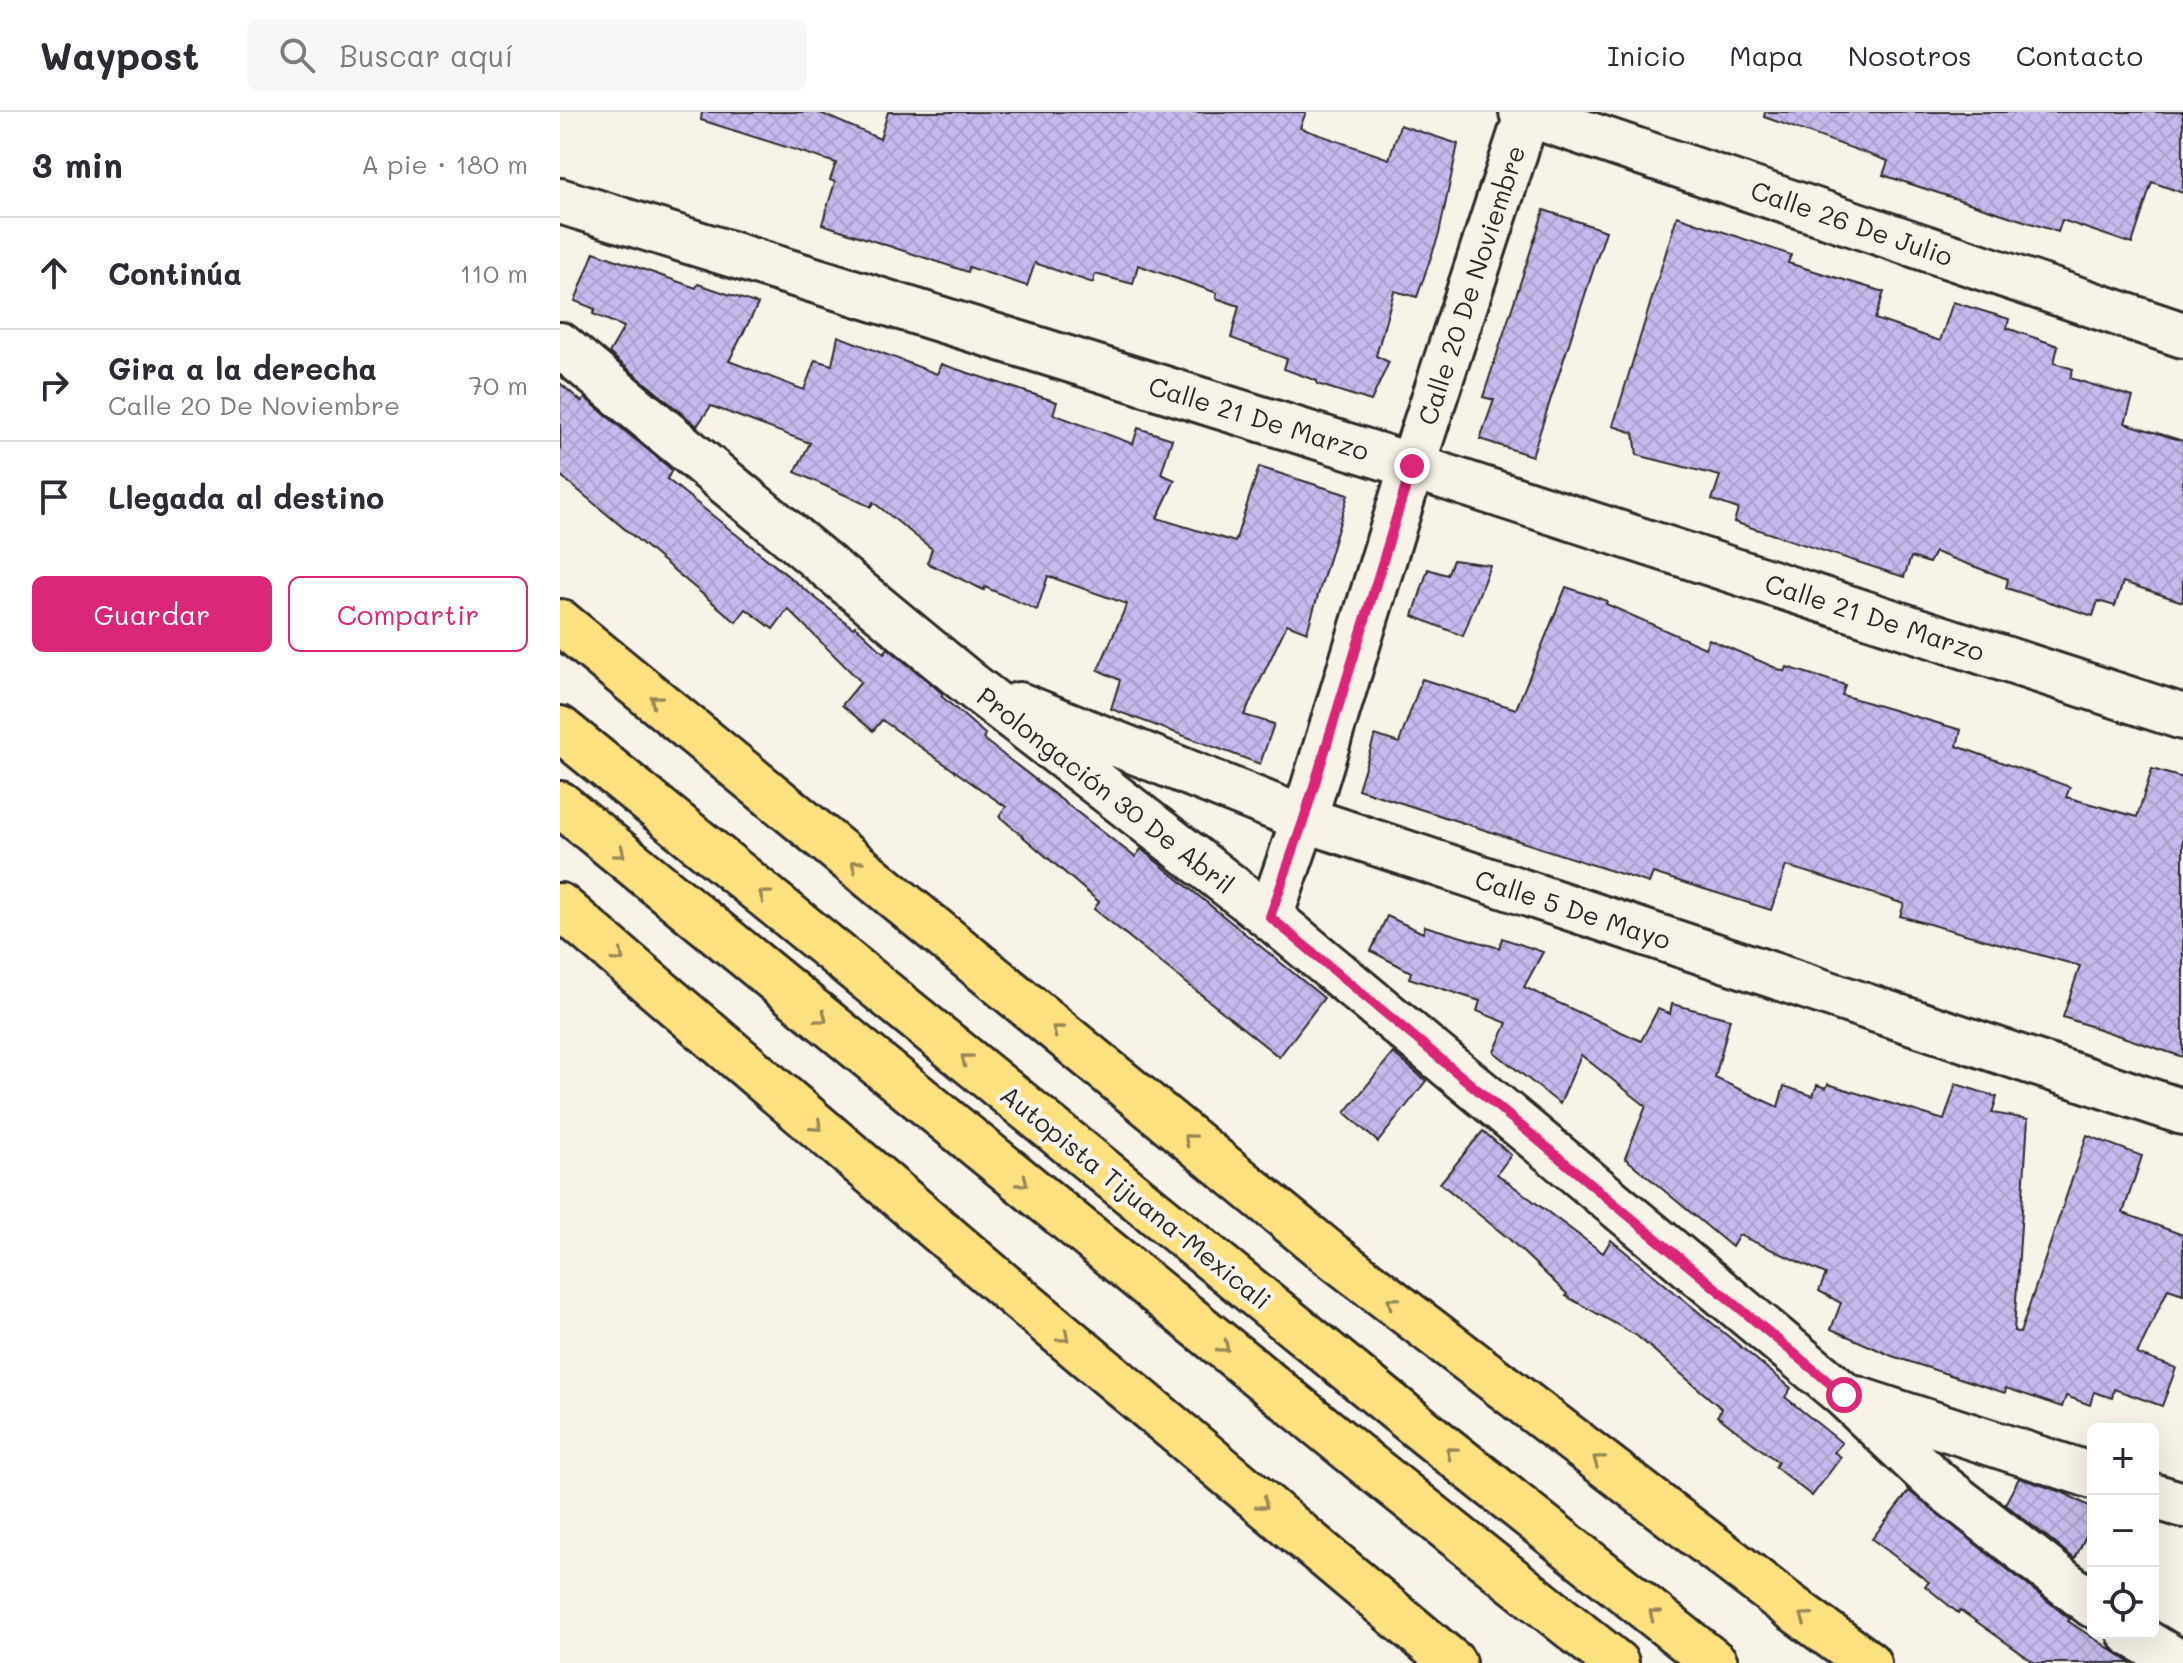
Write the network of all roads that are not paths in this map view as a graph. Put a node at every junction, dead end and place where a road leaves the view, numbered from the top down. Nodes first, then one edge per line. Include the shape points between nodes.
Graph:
1 (1526, 113) edge
2 (560, 201) edge
3 (2183, 335) edge
4 (560, 345) edge
5 (1412, 466) junction
6 (560, 622) edge
7 (971, 685) junction
8 (2183, 717) edge
9 (560, 729) edge
10 (560, 804) edge
11 (1304, 819) junction
12 (560, 906) edge
13 (1270, 917) junction
14 (2183, 1112) edge
15 (1844, 1395) junction
16 (2087, 1474) edge
17 (2159, 1498) edge
18 (2183, 1505) edge
19 (2087, 1600) edge
20 (2140, 1639) edge
21 (1453, 1663) edge
22 (1616, 1663) edge
23 (1715, 1663) edge
24 (1868, 1663) edge
25 (2180, 1663) edge

1 - 3 street, Calle 26 De Julio
1 - 5 street, Calle 20 De Noviembre
2 - 5 street, Calle 21 De Marzo
4 - 7 street, Prolongación 30 De Abril
5 - 8 street, Calle 21 De Marzo
5 - 11 street, Calle 20 De Noviembre
24 -> 6 highway via 1330,1254
7 - 11 street, Calle 5 De Mayo
7 - 13 street, Prolongación 30 De Abril
23 -> 9 highway, Autopista Tijuana-Mexicali
10 -> 22 highway
11 - 13 street, Calle 20 De Noviembre
11 - 14 street, Calle 5 De Mayo
12 -> 21 highway
13 - 15 street, Prolongación 30 De Abril
15 - 16 street
15 - 19 street, Prolongación 30 De Abril via 1936,1482
17 - 18 street
20 - 25 street

